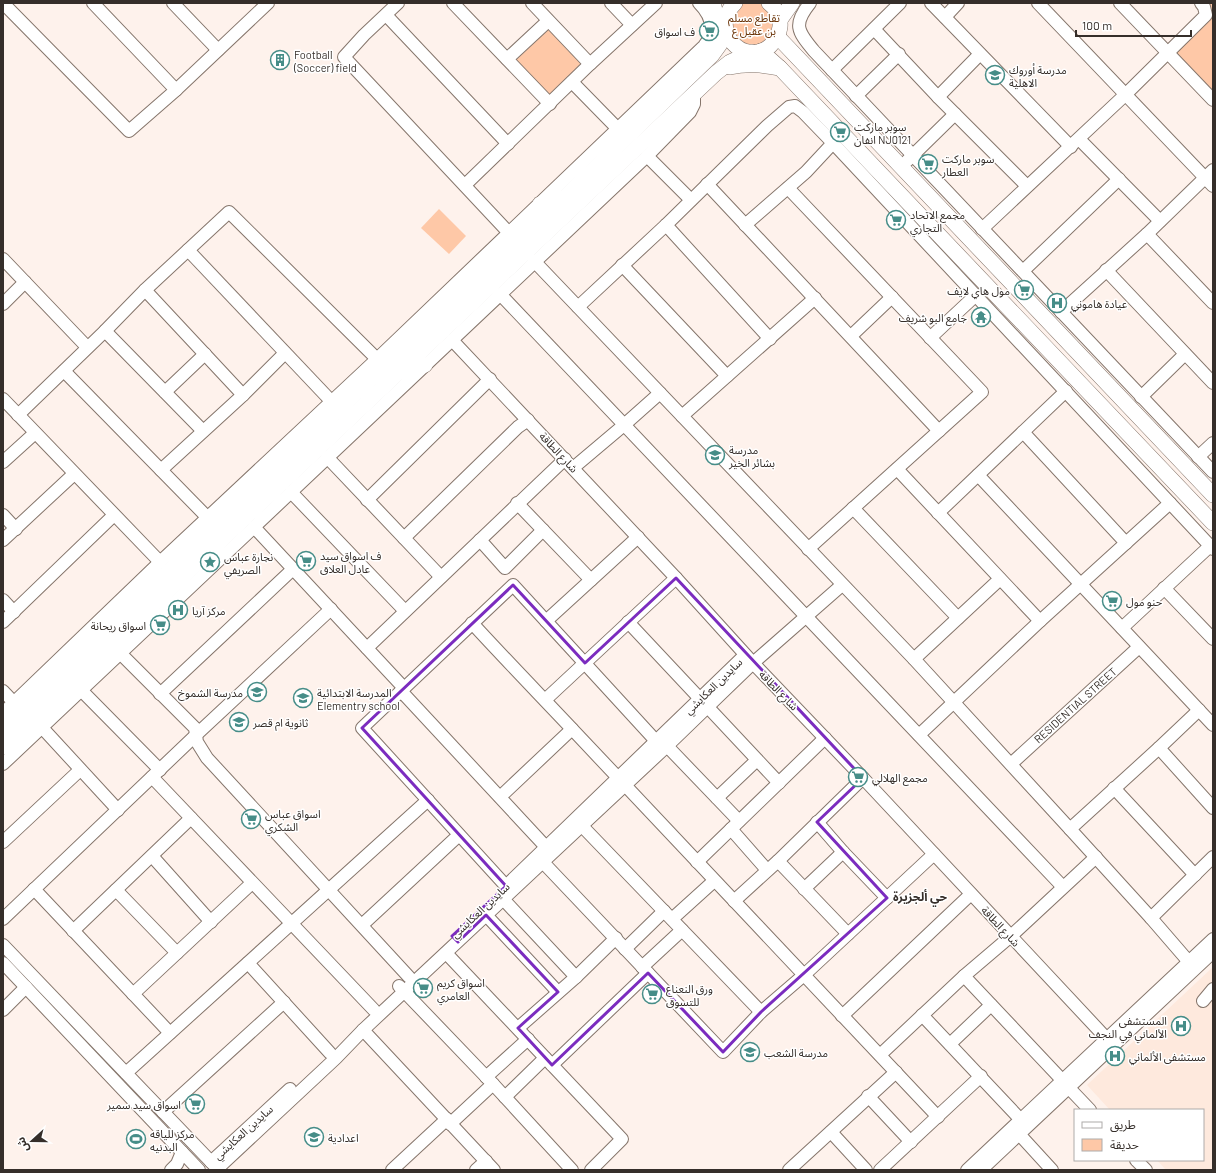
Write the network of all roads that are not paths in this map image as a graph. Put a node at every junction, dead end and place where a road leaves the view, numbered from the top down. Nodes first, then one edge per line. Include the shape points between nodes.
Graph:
1 (3, 3) edge
2 (93, 3) edge
3 (173, 3) edge
4 (398, 3) edge
5 (453, 3) edge
6 (532, 3) edge
7 (611, 3) edge
8 (656, 3) edge
9 (700, 3) edge
10 (713, 3) edge
11 (769, 3) edge
12 (792, 3) edge
13 (810, 3) edge
14 (900, 3) edge
15 (931, 3) edge
16 (958, 3) edge
17 (1038, 3) edge
18 (1120, 3) edge
19 (1201, 3) edge
20 (260, 6) edge
21 (727, 6) edge
22 (386, 15) junction
23 (944, 16) junction
24 (548, 20) junction
25 (780, 20) junction
26 (632, 25) junction
27 (874, 29) junction
28 (726, 32) junction
29 (777, 36) junction
30 (218, 50) junction
31 (757, 52) junction
32 (1169, 53) junction
33 (898, 54) junction
34 (980, 54) junction
35 (507, 59) junction
36 (707, 59) junction
37 (590, 64) junction
38 (780, 68) junction
39 (832, 70) junction
40 (716, 73) junction
41 (572, 82) junction
42 (176, 90) junction
43 (694, 94) junction
44 (856, 96) junction
45 (1125, 96) junction
46 (938, 97) junction
47 (1213, 100) edge
48 (550, 104) junction
49 (955, 114) junction
50 (618, 129) junction
51 (838, 138) junction
52 (1075, 143) junction
53 (508, 144) junction
54 (647, 156) junction
55 (913, 156) junction
56 (872, 165) junction
57 (902, 167) junction
58 (912, 178) junction
59 (1210, 178) edge
60 (1120, 179) junction
61 (707, 184) junction
62 (465, 185) junction
63 (1027, 186) junction
64 (788, 188) junction
65 (690, 200) junction
66 (540, 204) junction
67 (567, 204) junction
68 (1160, 221) junction
69 (666, 225) junction
70 (745, 225) junction
71 (982, 229) junction
72 (509, 233) junction
73 (564, 233) junction
74 (1147, 234) junction
75 (188, 250) junction
76 (3, 259) edge
77 (534, 261) junction
78 (622, 265) junction
79 (1106, 270) junction
80 (1023, 271) junction
81 (25, 282) junction
82 (145, 290) junction
83 (500, 294) junction
84 (976, 295) junction
85 (892, 297) junction
86 (815, 298) junction
87 (1213, 303) edge
88 (3, 304) edge
89 (578, 307) junction
90 (1061, 312) junction
91 (1012, 324) junction
92 (105, 331) junction
93 (851, 336) junction
94 (770, 338) junction
95 (930, 338) junction
96 (452, 340) junction
97 (87, 348) junction
98 (285, 353) junction
99 (205, 354) junction
100 (1185, 354) junction
101 (377, 359) junction
102 (425, 365) junction
103 (1213, 365) edge
104 (64, 371) junction
105 (397, 374) junction
106 (1204, 374) junction
107 (358, 376) junction
108 (727, 376) junction
109 (490, 379) junction
110 (1213, 383) edge
111 (1066, 391) junction
112 (165, 392) junction
113 (660, 393) junction
114 (355, 394) junction
115 (243, 395) junction
116 (1142, 397) junction
117 (3, 399) edge
118 (332, 402) junction
119 (18, 415) junction
120 (682, 416) junction
121 (528, 420) junction
122 (624, 425) junction
123 (203, 431) junction
124 (939, 431) junction
125 (35, 432) junction
126 (1023, 432) junction
127 (1213, 443) edge
128 (327, 457) junction
129 (1198, 457) junction
130 (565, 459) junction
131 (3, 462) edge
132 (573, 468) junction
133 (897, 469) junction
134 (161, 470) junction
135 (1213, 472) edge
136 (74, 474) junction
137 (978, 475) junction
138 (291, 492) junction
139 (1213, 495) edge
140 (367, 500) junction
141 (517, 503) junction
142 (1170, 503) junction
143 (853, 508) junction
144 (938, 513) junction
145 (3, 515) edge
146 (114, 515) junction
147 (1213, 523) edge
148 (219, 525) junction
149 (254, 527) junction
150 (16, 529) junction
151 (543, 530) junction
152 (638, 537) junction
153 (404, 538) junction
154 (3, 540) edge
155 (480, 540) junction
156 (1126, 543) junction
157 (1211, 547) edge
158 (808, 549) junction
159 (160, 562) junction
160 (293, 569) junction
161 (441, 577) junction
162 (676, 578) junction
163 (1000, 579) junction
164 (590, 580) junction
165 (1081, 584) junction
166 (842, 585) junction
167 (1164, 588) junction
168 (3, 600) edge
169 (330, 609) junction
170 (405, 611) junction
171 (14, 612) junction
172 (806, 617) junction
173 (958, 618) junction
174 (546, 621) junction
175 (1040, 621) junction
176 (3, 622) edge
177 (628, 622) junction
178 (472, 623) junction
179 (1122, 628) junction
180 (1213, 639) edge
181 (1139, 647) junction
182 (367, 648) junction
183 (120, 653) junction
184 (749, 659) junction
185 (914, 659) junction
186 (58, 661) junction
187 (91, 663) junction
188 (585, 663) junction
189 (81, 690) junction
190 (402, 690) junction
191 (3, 691) edge
192 (160, 694) junction
193 (544, 700) junction
194 (703, 703) junction
195 (954, 703) junction
196 (1199, 710) junction
197 (3, 713) edge
198 (28, 715) junction
199 (1213, 725) edge
200 (572, 729) junction
201 (197, 734) junction
202 (919, 735) junction
203 (825, 738) junction
204 (656, 741) junction
205 (7, 743) edge
206 (667, 746) junction
207 (1159, 748) junction
208 (757, 760) junction
209 (3, 764) edge
210 (1011, 764) junction
211 (80, 770) junction
212 (156, 774) junction
213 (863, 778) junction
214 (621, 782) junction
215 (778, 783) junction
216 (1114, 788) junction
217 (500, 797) junction
218 (717, 798) junction
219 (428, 800) junction
220 (1213, 808) edge
221 (118, 810) junction
222 (191, 818) junction
223 (817, 822) junction
224 (735, 825) junction
225 (582, 826) junction
226 (1070, 829) junction
227 (459, 835) junction
228 (3, 842) edge
229 (546, 847) junction
230 (843, 852) junction
231 (934, 854) junction
232 (152, 856) junction
233 (1096, 857) junction
234 (1213, 857) edge
235 (540, 859) junction
236 (778, 860) junction
237 (697, 862) junction
238 (768, 870) junction
239 (1195, 875) junction
240 (714, 882) junction
241 (252, 883) junction
242 (506, 886) junction
243 (1063, 887) junction
244 (34, 889) junction
245 (804, 889) junction
246 (116, 890) junction
247 (329, 890) junction
248 (971, 894) junction
249 (887, 898) junction
250 (503, 899) junction
251 (734, 901) junction
252 (486, 915) junction
253 (668, 915) junction
254 (1151, 918) junction
255 (3, 919) edge
256 (211, 922) junction
257 (291, 924) junction
258 (362, 925) junction
259 (682, 930) junction
260 (73, 931) junction
261 (848, 934) junction
262 (1011, 936) junction
263 (616, 938) junction
264 (455, 939) junction
265 (1213, 939) edge
266 (3, 945) edge
267 (625, 949) junction
268 (1213, 952) edge
269 (177, 953) junction
270 (446, 953) junction
271 (1189, 962) junction
272 (3, 963) edge
273 (248, 963) junction
274 (645, 970) junction
275 (804, 975) junction
276 (964, 976) junction
277 (409, 977) junction
278 (576, 977) junction
279 (26, 987) junction
280 (402, 988) junction
281 (1213, 990) edge
282 (558, 992) junction
283 (134, 994) junction
284 (1203, 1001) dead end
285 (284, 1002) junction
286 (991, 1005) junction
287 (3, 1010) edge
288 (374, 1010) junction
289 (761, 1012) junction
290 (922, 1015) junction
291 (842, 1016) junction
292 (518, 1028) junction
293 (364, 1030) junction
294 (170, 1033) junction
295 (528, 1039) junction
296 (1107, 1039) junction
297 (950, 1044) junction
298 (100, 1046) junction
299 (330, 1053) junction
300 (880, 1055) junction
301 (91, 1056) junction
302 (548, 1061) junction
303 (122, 1069) junction
304 (896, 1072) junction
305 (110, 1076) junction
306 (981, 1076) junction
307 (490, 1080) junction
308 (1066, 1084) junction
309 (868, 1096) junction
310 (505, 1097) junction
311 (1089, 1109) edge
312 (163, 1112) junction
313 (938, 1117) junction
314 (1021, 1120) junction
315 (449, 1122) junction
316 (831, 1132) junction
317 (1019, 1134) junction
318 (911, 1142) junction
319 (182, 1152) junction
320 (1137, 1161) edge
321 (490, 1166) edge
322 (216, 1167) edge
323 (177, 1168) edge
324 (194, 1169) edge
325 (791, 1169) edge
326 (392, 1170) edge
327 (476, 1170) edge
328 (572, 1170) edge
329 (592, 1170) edge
330 (866, 1170) edge
331 (880, 1170) edge
332 (967, 1170) edge
333 (981, 1170) edge
334 (1052, 1170) edge
335 (1146, 1170) edge

1 - 42 street via 129,131
2 - 42 street
3 - 30 street
4 - 22 street
5 - 35 street
6 - 24 street
7 - 26 street
8 - 26 street
9 - 50 street via 712,23 708,41
10 - 36 main road via 719,26
11 - 25 main road
12 - 25 main road
13 - 39 street via 798,23 800,32
14 - 27 street
15 - 23 street
16 - 23 street
17 - 45 street
18 - 32 street
19 - 32 street via 1206,15
20 - 30 street
21 - 28 main road
22 - 53 street
22 - 62 street via 344,57
23 - 34 street
24 - 35 street
24 - 37 street
25 - 29 main road
26 - 37 street
27 - 33 street
27 - 39 street
28 - 31 main road via 736,46 744,51
28 - 36 main road
29 - 31 main road via 773,43
29 - 57 main road
30 - 42 street
31 - 38 main road
31 - 40 main road via 730,62
32 - 45 street
32 - 47 street
33 - 44 street
33 - 46 street
34 - 46 street
34 - 52 street
35 - 48 street
36 - 67 main road
37 - 41 street
38 - 40 main road via 740,65
38 - 51 main road
39 - 44 street
40 - 43 main road
41 - 48 street
41 - 50 street
43 - 54 street via 694,104 690,112
43 - 67 main road
44 - 55 street
45 - 52 street
45 - 59 street
46 - 49 street
48 - 53 street
49 - 55 street
49 - 63 street
50 - 66 street
51 - 56 main road
51 - 61 street via 795,106 789,107
51 - 64 street
51 - 84 street
52 - 60 street
52 - 63 street
53 - 62 street
54 - 65 street
54 - 73 street
55 - 57 street
55 - 71 street
56 - 58 main road via 870,156 877,150
56 - 91 main road
57 - 58 main road
58 - 139 main road
59 - 68 street
60 - 68 street
60 - 80 street
61 - 65 street
61 - 70 street
62 - 72 street
63 - 71 street
64 - 70 street
64 - 85 street
65 - 69 street
66 - 67 main road
66 - 72 street
67 - 73 main road
67 - 105 main road
67 - 114 main road
68 - 74 street
69 - 78 street
69 - 94 street
70 - 86 street
71 - 80 street
72 - 101 street
73 - 77 street
74 - 79 street
74 - 87 street
75 - 82 street
75 - 98 street
75 - 101 street via 229,212
76 - 81 street
77 - 83 street
77 - 89 street
78 - 89 street
78 - 108 street
79 - 90 street
79 - 100 street
80 - 90 street
81 - 88 street
81 - 97 street
82 - 92 street
82 - 99 street
83 - 96 street
83 - 122 street
84 - 91 street
84 - 95 street
85 - 93 street
85 - 95 street
86 - 93 street
86 - 94 street
89 - 113 street
90 - 116 street
91 - 111 street
91 - 147 main road
92 - 97 street
92 - 112 street
93 - 124 street
94 - 108 street
95 - 124 street via 982,392
96 - 102 street
96 - 109 street, شارع الطاقة
97 - 104 street
98 - 115 street
98 - 118 street
99 - 112 street
99 - 115 street
100 - 106 street
100 - 116 street
101 - 107 street
102 - 105 main road
102 - 128 street
103 - 106 street
104 - 119 street
104 - 134 street
105 - 148 main road
106 - 110 street
107 - 114 main road
107 - 118 street
108 - 120 street
109 - 121 street, شارع الطاقة
109 - 140 street
111 - 126 street
111 - 142 street
112 - 123 street
113 - 120 street
113 - 122 street
114 - 148 main road
115 - 123 street
116 - 129 street
117 - 119 street
118 - 148 street
119 - 125 street
120 - 158 street
121 - 130 street, شارع الطاقة
121 - 153 street
122 - 132 street
122 - 172 street
123 - 134 street
124 - 133 street
125 - 131 street
125 - 136 street
126 - 137 street
126 - 156 street
127 - 129 street
128 - 138 street
128 - 140 street
129 - 135 street
130 - 132 street, شارع الطاقة
130 - 141 street
132 - 152 street, شارع الطاقة
133 - 143 street
133 - 144 street
134 - 148 street
136 - 146 street
136 - 150 street
137 - 144 street
137 - 165 street
138 - 149 street
138 - 170 street
140 - 153 street
141 - 151 street
141 - 155 street
142 - 156 street
142 - 157 street
143 - 158 street
143 - 173 street
144 - 163 street
145 - 150 street
146 - 159 street
146 - 171 street
148 - 159 street
148 - 187 main road via 208,543
149 - 160 street
149 - 183 street
150 - 154 street
151 - 155 street via 505,568
151 - 164 street
152 - 162 street, شارع الطاقة
152 - 164 street
153 - 161 street
155 - 161 street
156 - 165 street
157 - 167 street
158 - 166 street
159 - 186 street
160 - 169 street
160 - 192 street
161 - 170 street
162 - 177 street
162 - 184 street, شارع الطاقة
163 - 173 street
163 - 175 street
164 - 174 street
165 - 175 street
165 - 179 street
166 - 172 street, سايدين العكايشي
166 - 185 street
167 - 179 street
167 - 180 street
168 - 171 street
169 - 182 street
169 - 201 street
170 - 182 street
171 - 176 street
172 - 184 street, سايدين العكايشي
172 - 202 street
173 - 185 street
174 - 178 street via 513,585
174 - 188 street
175 - 195 street
177 - 188 street
177 - 194 street
178 - 190 street
178 - 193 street
179 - 181 street
181 - 196 street
181 - 210 street, RESIDENTIAL STREET
182 - 190 street
183 - 187 street
183 - 192 street
184 - 194 street, سايدين العكايشي
184 - 203 street, شارع الطاقة
185 - 195 street
186 - 187 main road
186 - 198 street
187 - 189 street
187 - 198 main road
188 - 193 street
188 - 204 street
189 - 198 street
189 - 212 street
190 - 217 street
190 - 219 street via 362,728
191 - 198 street
192 - 201 street via 195,728
193 - 200 street
194 - 204 street, سايدين العكايشي
194 - 206 street, سايدين العكايشي
194 - 208 street
195 - 202 street
195 - 210 street
196 - 199 street
196 - 207 street
197 - 198 street
198 - 205 main road
198 - 205 street
198 - 211 street
200 - 214 street
200 - 217 street
201 - 212 street
201 - 247 street via 197,742 207,758
202 - 243 street
203 - 213 street, شارع الطاقة
203 - 215 street
204 - 214 street, سايدين العكايشي
205 - 209 street
206 - 214 street, سايدين العكايشي
206 - 218 street
207 - 216 street
207 - 220 street
208 - 215 street
208 - 218 street
210 - 226 street
211 - 221 street
211 - 228 street
212 - 221 street
212 - 222 street
213 - 223 street
213 - 231 street, شارع الطاقة
214 - 225 street, سايدين العكايشي
214 - 229 street, سايدين العكايشي
214 - 237 street
215 - 224 street
216 - 226 street
216 - 239 street
217 - 229 street
218 - 224 street
219 - 227 street
219 - 247 street
221 - 244 street
222 - 232 street
222 - 241 street
223 - 230 street
223 - 236 street
224 - 237 street
224 - 238 street
225 - 235 street, سايدين العكايشي
225 - 253 street
226 - 233 street
227 - 242 street
227 - 258 street
229 - 235 street, سايدين العكايشي
230 - 245 street
230 - 249 street
231 - 248 street, شارع الطاقة
231 - 249 street
232 - 246 street
232 - 256 street
233 - 243 street
233 - 254 street
234 - 239 street
235 - 242 street, سايدين العكايشي
235 - 250 street, سايدين العكايشي
235 - 263 street
236 - 238 street
236 - 245 street
237 - 240 street
238 - 251 street
239 - 254 street
240 - 251 street
240 - 253 street
241 - 256 street
241 - 257 street
242 - 264 street, سايدين العكايشي
243 - 262 street
244 - 255 street
244 - 260 street
245 - 261 street
246 - 260 street
246 - 269 street
247 - 257 street
247 - 258 street
248 - 262 street, شارع الطاقة
248 - 291 street
249 - 261 street
250 - 252 street, سايدين العكايشي
250 - 278 street
251 - 275 street
252 - 264 street, سايدين العكايشي
252 - 282 street
253 - 259 street
253 - 267 street
254 - 271 street
256 - 269 street
257 - 273 street
257 - 288 street
258 - 277 street
259 - 274 street
259 - 289 street
260 - 283 street
261 - 275 street
262 - 276 street
262 - 296 street, شارع الطاقة
263 - 267 street
263 - 278 street
264 - 270 street, سايدين العكايشي
264 - 277 street, سايدين العكايشي
265 - 271 street
266 - 298 street
267 - 274 street
268 - 308 street
269 - 283 street
270 - 280 street, سايدين العكايشي
270 - 292 street
271 - 296 street
272 - 279 street
273 - 285 street
273 - 294 street
274 - 289 street via 724,1052
274 - 302 street
275 - 289 street
275 - 291 street
276 - 286 street
276 - 290 street
277 - 280 street, سايدين العكايشي
278 - 282 street
279 - 287 street
279 - 301 street
280 - 288 street, سايدين العكايشي
280 - 293 street, سايدين العكايشي
280 - 307 street
281 - 284 street
282 - 292 street
283 - 294 street
285 - 299 street
285 - 312 street
286 - 297 street
286 - 308 street
288 - 299 street, سايدين العكايشي
290 - 297 street
290 - 300 street
291 - 300 street
292 - 295 street
293 - 315 street
293 - 322 street, سايدين العكايشي
294 - 303 street
295 - 302 street
295 - 307 street
296 - 308 street
297 - 306 street
298 - 301 street via 98,1052
298 - 303 street
299 - 322 street, سايدين العكايشي
300 - 304 street
301 - 305 street
302 - 310 street
302 - 329 street via 622,1139
303 - 305 street via 112,1068
303 - 312 street
304 - 309 street
304 - 313 street
305 - 319 street
306 - 313 street
306 - 314 street
307 - 310 street
307 - 315 street
308 - 311 street
308 - 314 street
308 - 317 street
309 - 316 street
309 - 318 street
310 - 328 street
312 - 322 street
313 - 318 street
314 - 332 street
315 - 321 street
315 - 326 street
316 - 325 street
316 - 330 street
317 - 333 street
317 - 334 street
318 - 331 street
319 - 323 street
319 - 324 street
320 - 335 street
321 - 327 street

